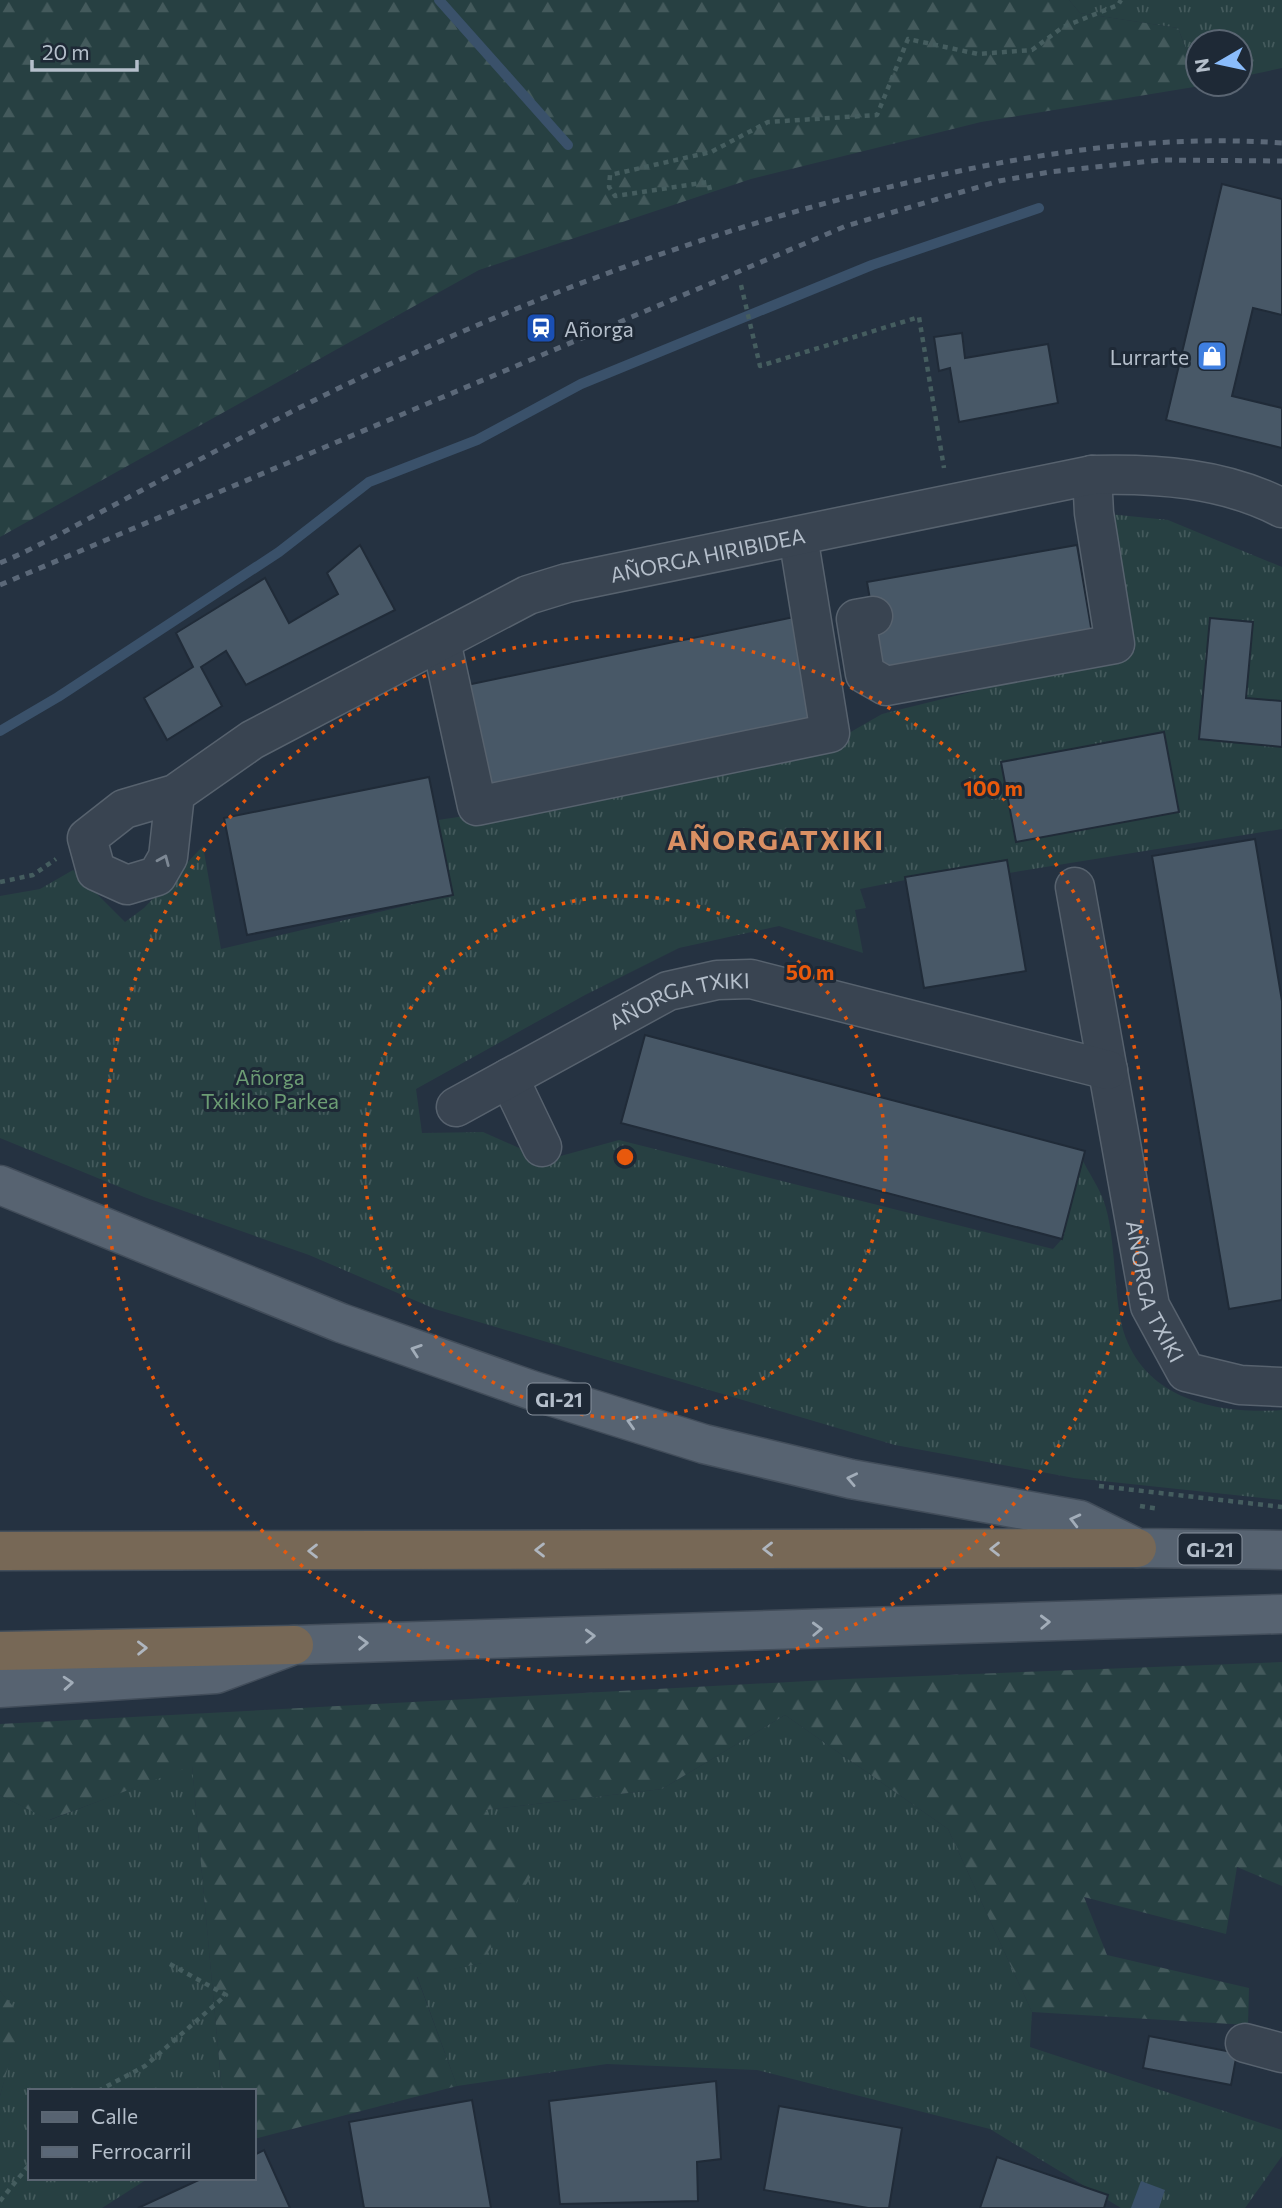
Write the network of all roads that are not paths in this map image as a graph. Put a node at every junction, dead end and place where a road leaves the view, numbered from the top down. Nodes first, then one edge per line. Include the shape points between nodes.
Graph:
1 (1093, 475) junction
2 (1282, 508) edge
3 (798, 536) junction
4 (873, 616) dead end
5 (441, 640) junction
6 (175, 793) junction
7 (1075, 887) dead end
8 (1108, 1070) junction
9 (509, 1078) junction
10 (456, 1107) dead end
11 (542, 1147) dead end
12 (0, 1185) edge
13 (1282, 1387) edge
14 (1137, 1548) junction
15 (1282, 1550) edge
16 (0, 1551) edge
17 (1282, 1614) edge
18 (294, 1645) junction
19 (0, 1651) edge
20 (0, 1688) edge
21 (1245, 2043) dead end
22 (1282, 2053) edge

1 - 2 street, AÑORGA HIRIBIDEA via 1207,481
1 - 3 street, AÑORGA HIRIBIDEA
1 - 4 street via 1094,513 1115,644 886,686 865,674 856,619
3 - 5 street, AÑORGA HIRIBIDEA via 567,583 528,595
3 - 5 street via 830,733 477,806
5 - 6 street, AÑORGA HIRIBIDEA via 252,740
6 -> 6 street, AÑORGA HIRIBIDEA via 124,809 87,838 96,871 127,885 157,876 168,857
7 - 8 street, AÑORGA TXIKI
8 - 9 street, AÑORGA TXIKI via 751,979 717,980 668,991
8 - 13 street, AÑORGA TXIKI via 1150,1306 1171,1347 1186,1372 1240,1385
9 - 10 street, AÑORGA TXIKI
9 - 11 street
14 -> 12 main road, GI-21 via 1080,1520 851,1479 704,1444 531,1391 341,1323
14 - 15 main road, GI-21
14 -> 16 highway, GI-21
18 -> 17 main road
19 -> 18 highway
20 -> 18 main road via 216,1674
21 - 22 street

